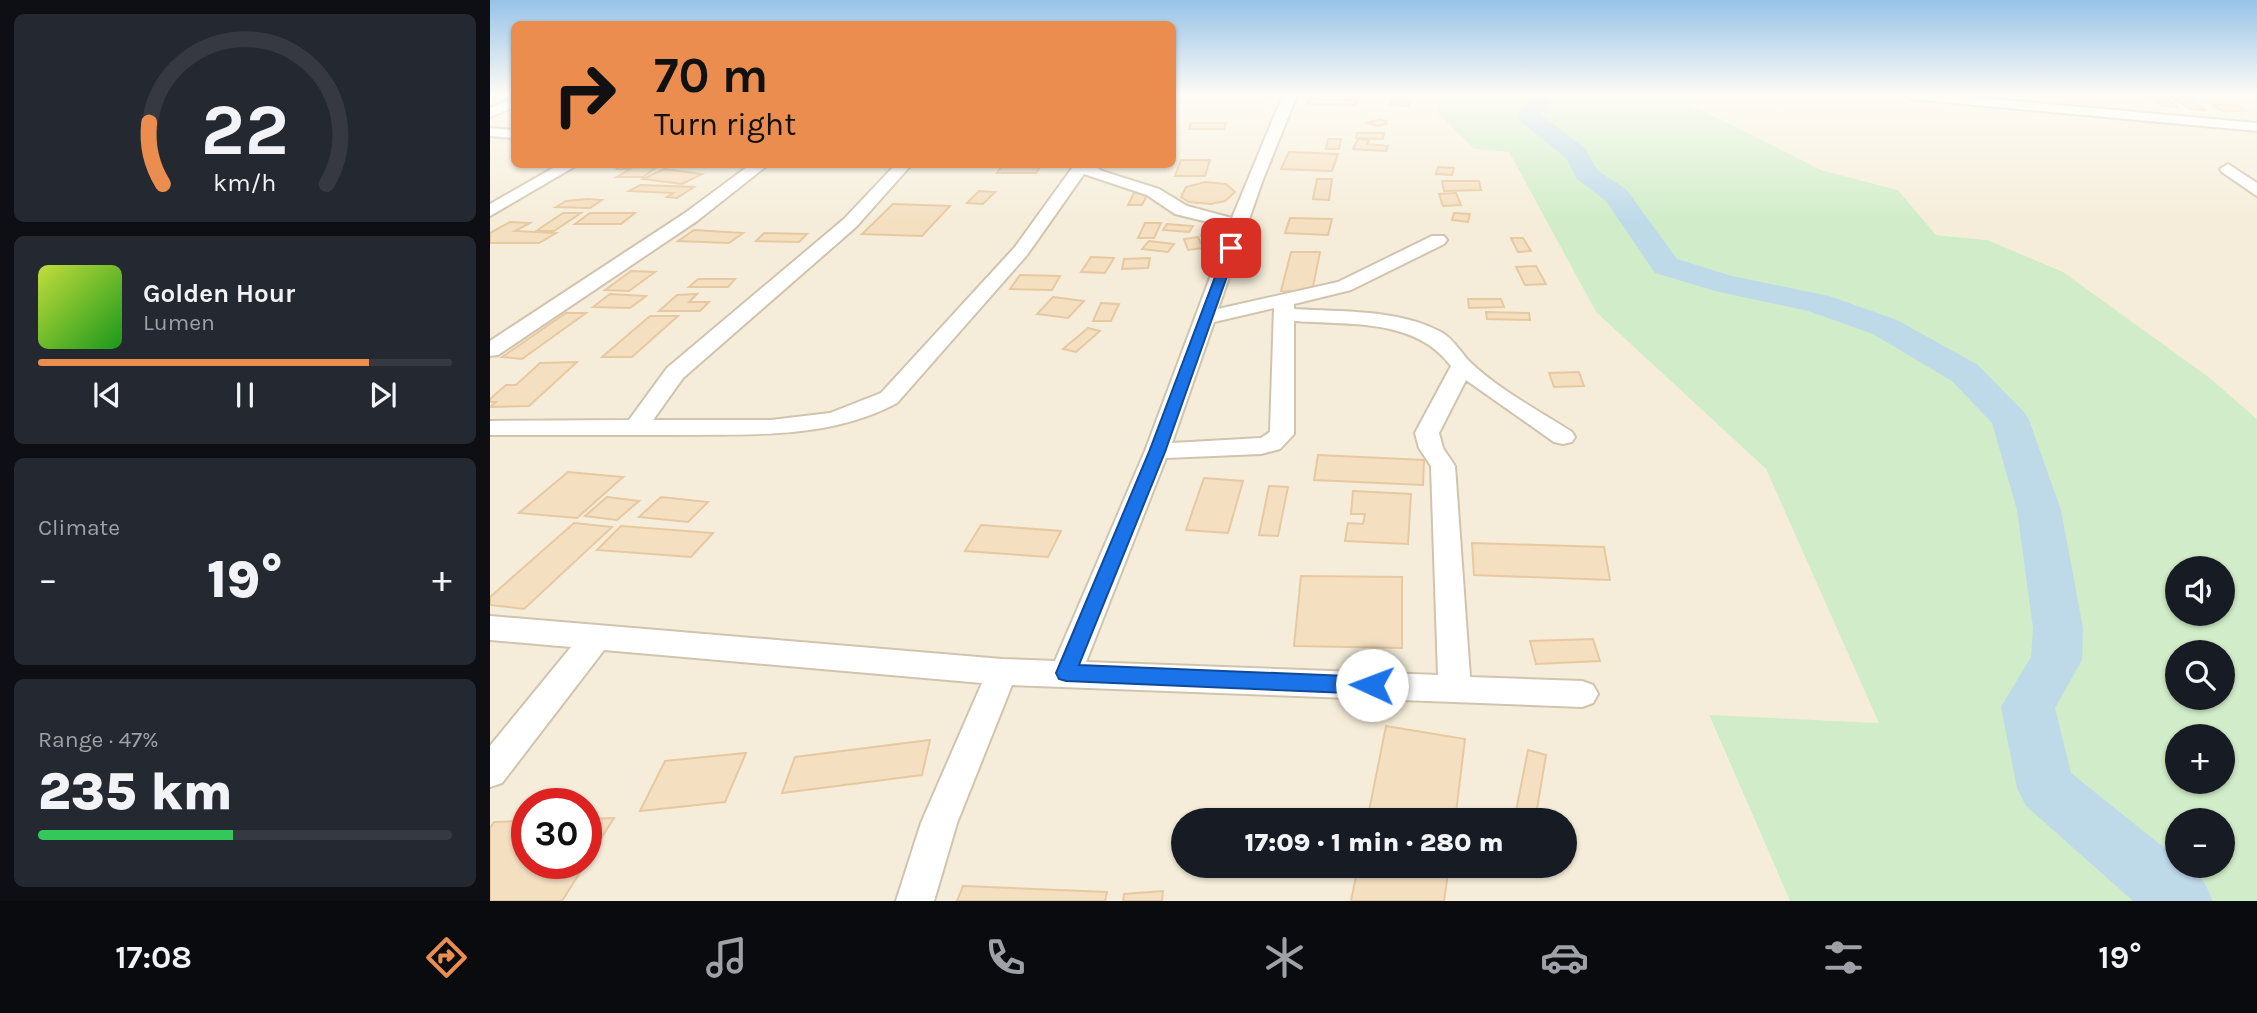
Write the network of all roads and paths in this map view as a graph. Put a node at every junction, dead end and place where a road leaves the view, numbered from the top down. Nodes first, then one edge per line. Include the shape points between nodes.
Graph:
1 (1274, 137) edge
2 (565, 168) edge
3 (757, 168) edge
4 (901, 168) edge
5 (1080, 168) edge
6 (1087, 168) edge
7 (2228, 169) dead end
8 (2257, 191) edge
9 (490, 211) edge
10 (1240, 225) junction
11 (1438, 240) dead end
12 (1284, 307) junction
13 (1206, 318) junction
14 (490, 350) edge
15 (1462, 366) junction
16 (636, 427) junction
17 (490, 428) edge
18 (1563, 437) dead end
19 (1157, 452) junction
20 (490, 628) edge
21 (596, 638) junction
22 (1002, 672) junction
23 (1066, 673) junction
24 (1455, 689) junction
25 (1582, 694) dead end
26 (490, 772) edge
27 (915, 901) edge

1 - 10 street
2 - 9 street
3 - 14 street
4 - 16 street via 850,223 675,373
5 - 16 street via 1021,251 920,366 881,402 834,420 771,427
6 - 10 street via 1153,192 1181,210
7 - 8 street
10 - 13 street
11 - 12 street via 1360,280
12 - 13 street
12 - 15 street via 1407,325 1447,346
12 - 19 street via 1282,434 1261,446
13 - 19 street
15 - 18 street
15 - 24 street via 1426,440 1443,466
16 - 17 street
19 - 23 street
20 - 21 street
21 - 22 street
21 - 26 street
22 - 23 street
22 - 27 street via 939,823
23 - 24 street
24 - 25 street

